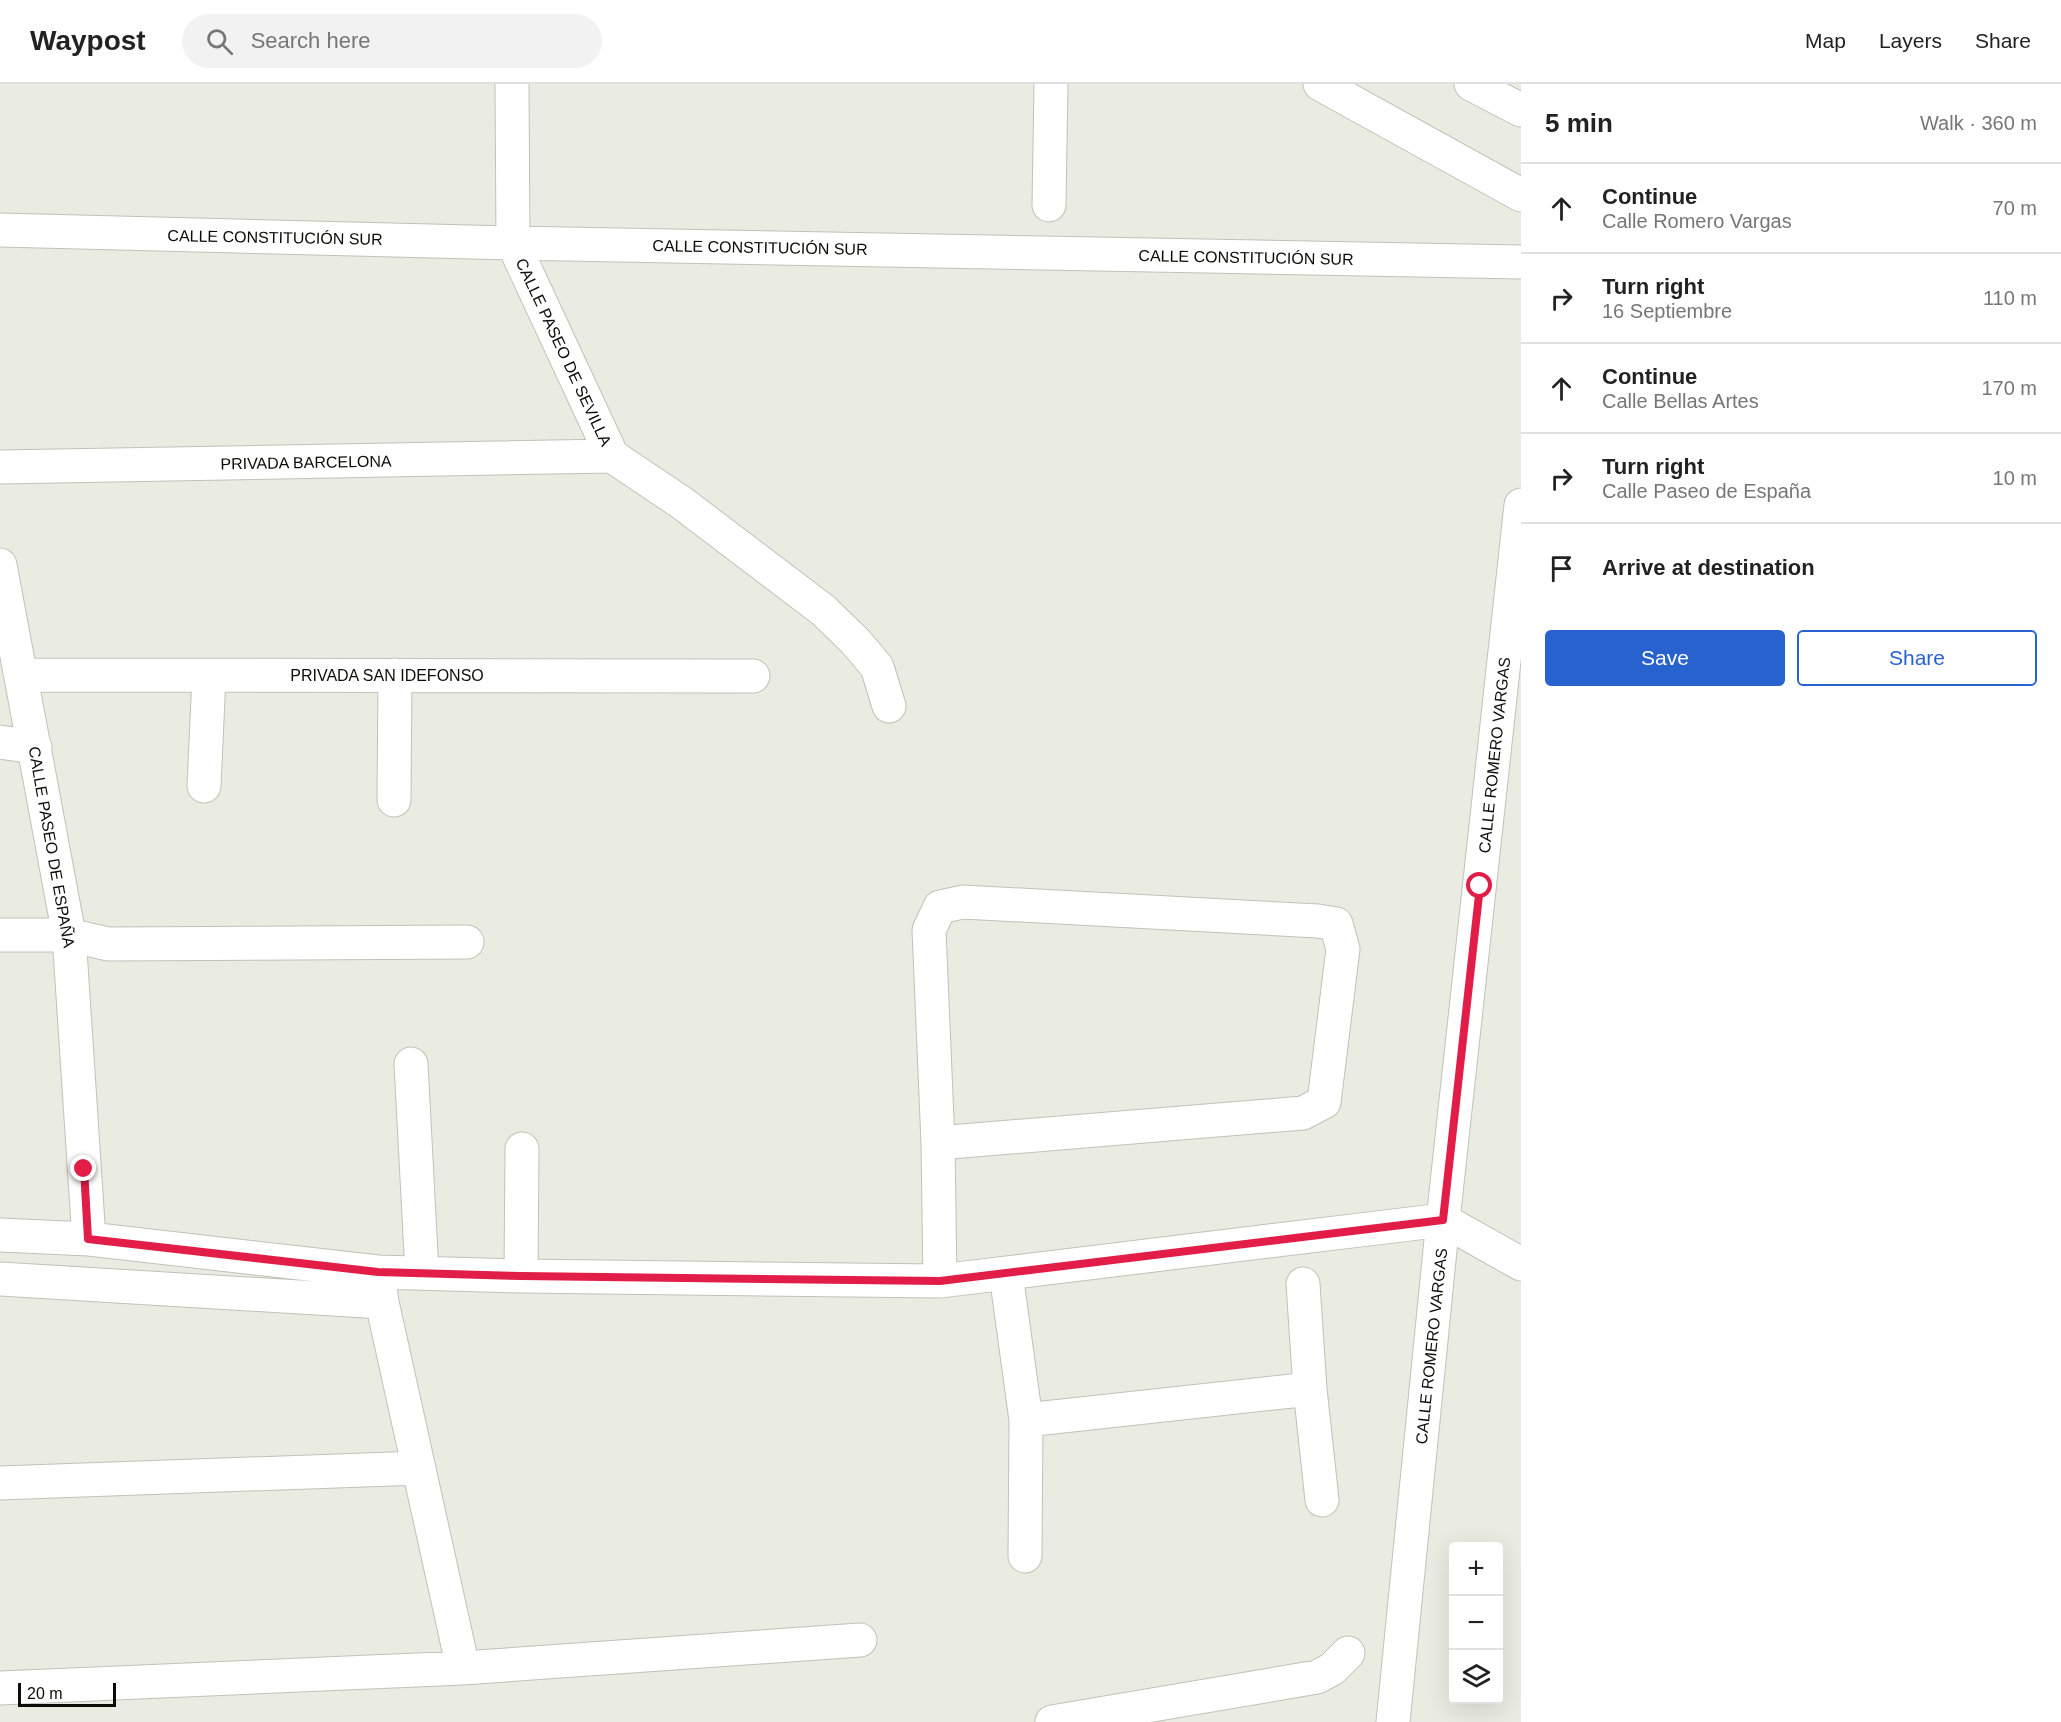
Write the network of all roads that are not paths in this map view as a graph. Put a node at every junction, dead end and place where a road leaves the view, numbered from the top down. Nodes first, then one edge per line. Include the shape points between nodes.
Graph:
1 (512, 84) edge
2 (1051, 84) edge
3 (1320, 84) edge
4 (1471, 84) edge
5 (1521, 110) edge
6 (1521, 195) edge
7 (1049, 205) dead end
8 (0, 230) edge
9 (513, 243) junction
10 (1521, 262) edge
11 (612, 456) junction
12 (0, 467) edge
13 (1521, 505) edge
14 (0, 565) edge
15 (22, 675) junction
16 (395, 675) junction
17 (209, 676) junction
18 (753, 676) dead end
19 (889, 706) dead end
20 (0, 742) edge
21 (35, 747) junction
22 (204, 786) dead end
23 (394, 800) dead end
24 (0, 935) edge
25 (69, 935) junction
26 (467, 942) dead end
27 (411, 1064) dead end
28 (938, 1143) junction
29 (522, 1149) dead end
30 (1443, 1220) junction
31 (0, 1235) edge
32 (88, 1239) junction
33 (1521, 1264) edge
34 (422, 1273) junction
35 (1006, 1274) junction
36 (521, 1276) junction
37 (0, 1279) edge
38 (940, 1281) junction
39 (1303, 1284) dead end
40 (380, 1287) junction
41 (1310, 1389) junction
42 (1026, 1420) junction
43 (419, 1468) junction
44 (0, 1483) edge
45 (1322, 1500) dead end
46 (1025, 1556) dead end
47 (860, 1640) dead end
48 (1348, 1653) dead end
49 (463, 1668) junction
50 (0, 1688) edge
51 (1108, 1717) edge
52 (1052, 1722) edge
53 (1393, 1722) edge

1 - 9 street, CALLE PASEO DE SEVILLA
2 - 7 street
3 - 6 street
4 - 5 street
8 - 9 street, CALLE CONSTITUCIÓN SUR
9 - 10 street, CALLE CONSTITUCIÓN SUR
9 - 11 street, CALLE PASEO DE SEVILLA
11 - 12 street, PRIVADA BARCELONA
11 - 19 street, CALLE PASEO DE SEVILLA via 682,503 823,610 877,667
13 - 30 street, CALLE ROMERO VARGAS
14 - 15 street, CALLE PASEO DE ESPAÑA
15 - 17 street, PRIVADA SAN IDEFONSO
15 - 21 street, CALLE PASEO DE ESPAÑA
16 - 17 street, PRIVADA SAN IDEFONSO
16 - 18 street, PRIVADA SAN IDEFONSO
16 - 23 street
17 - 22 street
20 - 21 street
21 - 25 street, CALLE PASEO DE ESPAÑA
24 - 25 street
25 - 26 street via 108,944
25 - 32 street, CALLE PASEO DE ESPAÑA
27 - 34 street
28 - 28 street via 1304,1113 1324,1102 1343,949 1336,924 963,902 940,907 929,930
28 - 38 street
29 - 36 street
30 - 33 street
30 - 35 street
30 - 53 street, CALLE ROMERO VARGAS
31 - 32 street
32 - 40 street
34 - 36 street
34 - 40 street
35 - 38 street
35 - 42 street
36 - 38 street
37 - 40 street
39 - 41 street
40 - 43 street
41 - 42 street
41 - 45 street
42 - 46 street
43 - 44 street
43 - 49 street
47 - 49 street
48 - 51 street via 1317,1677
49 - 50 street
51 - 52 street

